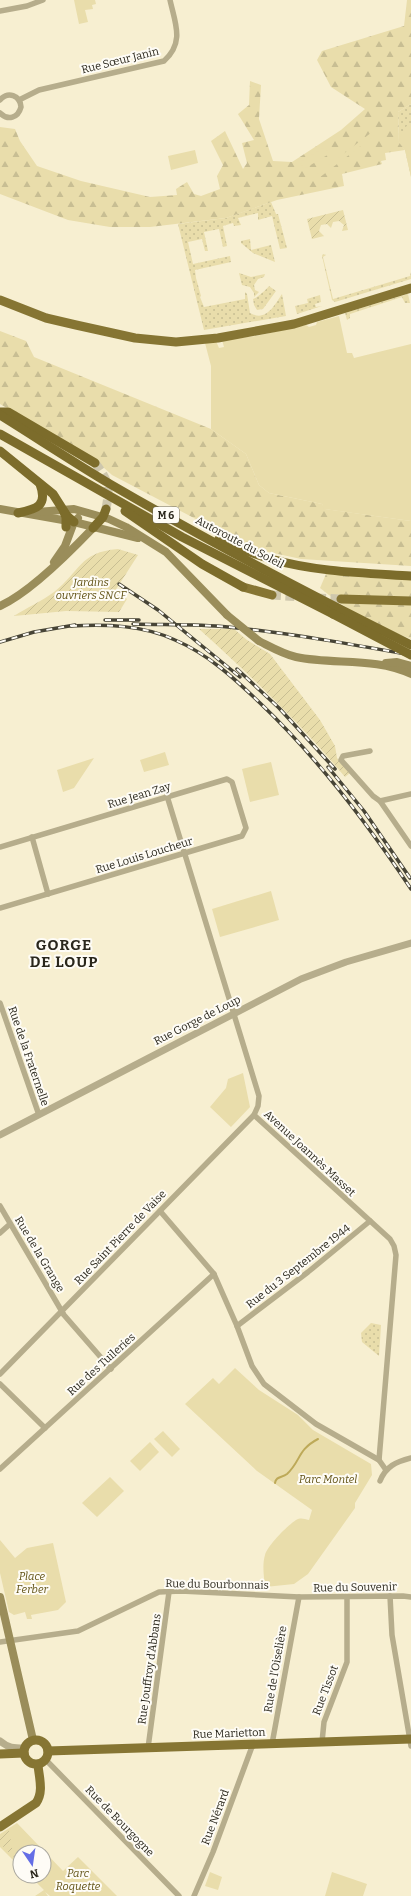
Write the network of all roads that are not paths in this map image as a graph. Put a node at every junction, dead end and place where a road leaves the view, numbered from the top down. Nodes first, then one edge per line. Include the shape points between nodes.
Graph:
1 (43, 0) edge
2 (170, 0) edge
3 (0, 11) edge
4 (0, 100) edge
5 (19, 100) junction
6 (0, 113) edge
7 (411, 288) edge
8 (0, 300) edge
9 (0, 414) edge
10 (0, 434) edge
11 (0, 452) edge
12 (95, 463) tunnel mouth
13 (77, 479) junction
14 (40, 482) junction
15 (0, 509) edge
16 (63, 509) junction
17 (84, 512) junction
18 (18, 513) junction
19 (104, 513) junction
20 (171, 518) junction
21 (69, 523) junction
22 (93, 528) junction
23 (146, 540) junction
24 (47, 572) junction
25 (411, 576) edge
26 (243, 587) joint
27 (272, 595) tunnel mouth
28 (341, 599) tunnel mouth
29 (411, 601) edge
30 (0, 606) edge
31 (335, 611) junction
32 (411, 645) edge
33 (411, 654) edge
34 (373, 664) junction
35 (411, 666) edge
36 (411, 674) edge
37 (370, 751) dead end
38 (411, 794) edge
39 (167, 796) junction
40 (380, 801) junction
41 (245, 833) joint
42 (32, 837) junction
43 (411, 846) edge
44 (0, 847) edge
45 (184, 854) junction
46 (48, 894) junction
47 (0, 908) edge
48 (411, 943) edge
49 (0, 1004) edge
50 (233, 1013) junction
51 (39, 1115) junction
52 (254, 1115) junction
53 (0, 1136) edge
54 (0, 1206) edge
55 (160, 1211) junction
56 (370, 1221) junction
57 (10, 1224) junction
58 (0, 1233) edge
59 (214, 1274) junction
60 (62, 1312) junction
61 (237, 1326) junction
62 (111, 1369) junction
63 (0, 1374) edge
64 (0, 1384) edge
65 (45, 1428) junction
66 (411, 1458) edge
67 (379, 1460) junction
68 (0, 1469) edge
69 (386, 1470) junction
70 (380, 1481) dead end
71 (169, 1592) junction
72 (390, 1596) junction
73 (0, 1597) edge
74 (299, 1597) junction
75 (347, 1597) junction
76 (411, 1597) edge
77 (10, 1640) junction
78 (0, 1642) edge
79 (33, 1740) junction
80 (0, 1741) edge
81 (410, 1741) edge
82 (322, 1742) junction
83 (253, 1744) junction
84 (272, 1744) junction
85 (148, 1748) junction
86 (24, 1750) junction
87 (0, 1754) edge
88 (44, 1758) junction
89 (0, 1827) edge
90 (179, 1896) edge
91 (194, 1896) edge

1 - 3 street via 28,6
2 - 5 street, Rue Sœur Janin via 178,38 170,55 164,60 39,90
4 - 5 street via 10,95
5 - 6 street via 20,111 15,116 7,117
7 - 8 main road via 294,324 218,338 176,342 135,338 46,318
9 - 12 highway via 8,412
9 - 20 highway, Autoroute du Soleil / M 6 via 109,484
10 - 13 highway, Autoroute du Soleil / M 6
11 - 14 highway
13 - 26 highway via 202,564
13 - 31 highway, Autoroute du Soleil / M 6 via 182,537
14 - 16 highway
14 - 18 highway via 43,495 41,504 34,510
15 - 18 main road
16 - 17 main road
16 - 18 main road
16 - 21 highway
17 - 19 main road
17 - 21 main road
17 - 22 main road
18 - 21 main road
19 - 22 highway
19 - 23 main road
20 - 25 highway via 252,553 291,564
20 - 31 highway, Autoroute du Soleil / M 6
21 - 22 main road
21 - 24 main road via 68,538
22 - 23 main road
22 - 24 main road
23 - 34 main road, bridge via 166,552 227,615 259,641 295,657
24 - 30 main road
26 - 27 main road
28 - 29 main road
31 - 32 highway, Autoroute du Soleil / M 6
31 - 33 highway, Autoroute du Soleil / M 6, bridge
34 - 35 main road via 397,662
34 - 36 main road via 400,669
37 - 40 street via 343,756 341,760 372,796
38 - 40 street
39 - 41 street, Rue Jean Zay via 230,780 246,828
39 - 42 street, Rue Jean Zay
39 - 45 street, Avenue Joannès Masset
40 - 43 street
41 - 45 street, Rue Louis Loucheur
42 - 44 street, Rue Jean Zay
42 - 46 street
45 - 46 street, Rue Louis Loucheur
45 - 50 street, Avenue Joannès Masset
46 - 47 street, Rue Louis Loucheur
48 - 50 street, Rue Gorge de Loup via 346,962 301,980
49 - 51 street, Rue de la Fraternelle
50 - 51 street, Rue Gorge de Loup
50 - 52 street, Avenue Joannès Masset via 259,1096
51 - 53 street, Rue Gorge de Loup
52 - 55 street, Rue Saint Pierre de Vaise
52 - 56 street, Avenue Joannès Masset
54 - 57 street, Rue de la Grange
55 - 59 street
55 - 60 street, Rue Saint Pierre de Vaise
56 - 61 street, Rue du 3 Septembre 1944
56 - 67 street, Avenue Joannès Masset via 390,1239 396,1255
57 - 58 street
57 - 60 street, Rue de la Grange
59 - 61 street
59 - 62 street, Rue des Tuileries
60 - 62 street, Rue de la Grange
60 - 63 street, Rue Saint Pierre de Vaise
61 - 67 street via 252,1366 264,1384 316,1424
62 - 65 street, Rue des Tuileries
64 - 65 street
65 - 68 street, Rue des Tuileries
66 - 69 street via 394,1463
67 - 69 street
69 - 70 street
71 - 74 street, Rue du Bourbonnais
71 - 77 street, Rue du Bourbonnais via 159,1592 78,1631
71 - 85 street, Rue Jouffroy d'Abbans
72 - 75 street, Rue du Souvenir
72 - 76 street, Rue du Souvenir
72 - 81 street via 392,1635
73 - 77 main road
74 - 75 street, Rue du Souvenir
74 - 84 street, Rue de l'Oiselière
75 - 82 street, Rue Tissot via 347,1662 324,1722
77 - 78 street, Rue du Bourbonnais
77 - 79 main road
79 - 86 main road
79 - 88 main road via 45,1744
80 - 86 street via 6,1746
81 - 82 main road, Rue Marietton
82 - 84 main road, Rue Marietton
83 - 84 main road, Rue Marietton
83 - 85 main road, Rue Marietton
83 - 91 street, Rue Nérard
85 - 88 main road, Rue Marietton
86 - 87 main road
86 - 88 main road via 28,1762
88 - 89 main road via 39,1798 36,1803
88 - 90 street, Rue de Bourgogne

